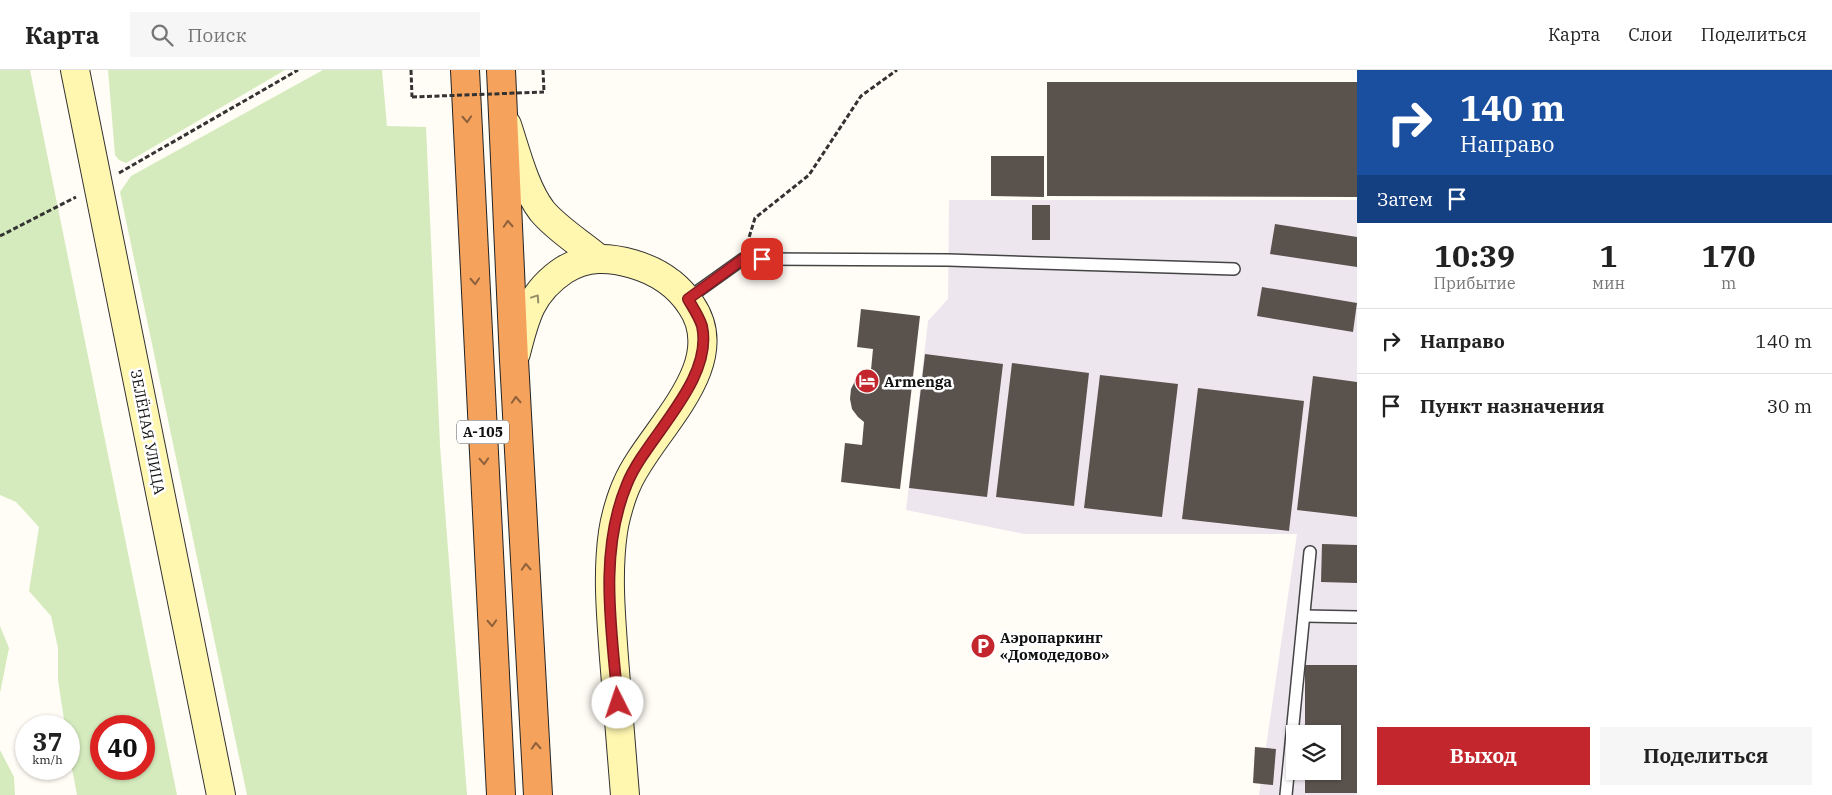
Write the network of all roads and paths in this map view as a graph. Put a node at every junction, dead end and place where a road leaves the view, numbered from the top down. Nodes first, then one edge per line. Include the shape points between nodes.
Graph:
1 (75, 70) edge
2 (298, 70) edge
3 (411, 70) edge
4 (465, 70) edge
5 (501, 70) edge
6 (543, 70) edge
7 (897, 70) edge
8 (503, 113) junction
9 (99, 185) junction
10 (0, 236) edge
11 (598, 258) junction
12 (743, 259) junction
13 (1234, 269) dead end
14 (688, 299) junction
15 (514, 360) junction
16 (1310, 552) dead end
17 (1304, 616) junction
18 (1357, 617) edge
19 (220, 795) edge
20 (501, 795) edge
21 (538, 795) edge
22 (625, 795) edge
23 (1286, 795) edge

1 - 9 street, ЗЕЛЁНАЯ УЛИЦА
2 - 9 path
3 - 6 path, bridge via 412,97 544,92
4 -> 20 highway, А-105
5 - 8 highway, А-105
7 - 12 path via 861,96 809,175 755,218
8 - 11 street via 525,179 542,210
15 -> 8 highway, А-105
9 - 10 path
9 - 19 street, ЗЕЛЁНАЯ УЛИЦА
11 - 14 street via 634,264 661,276
15 -> 11 street via 533,300 551,279 574,264
12 - 13 lane via 948,260
12 - 14 lane
14 - 22 street via 702,327 702,350 693,379 627,484 613,531 609,593
21 -> 15 highway, А-105
16 - 17 lane
17 - 18 lane
17 - 23 lane

